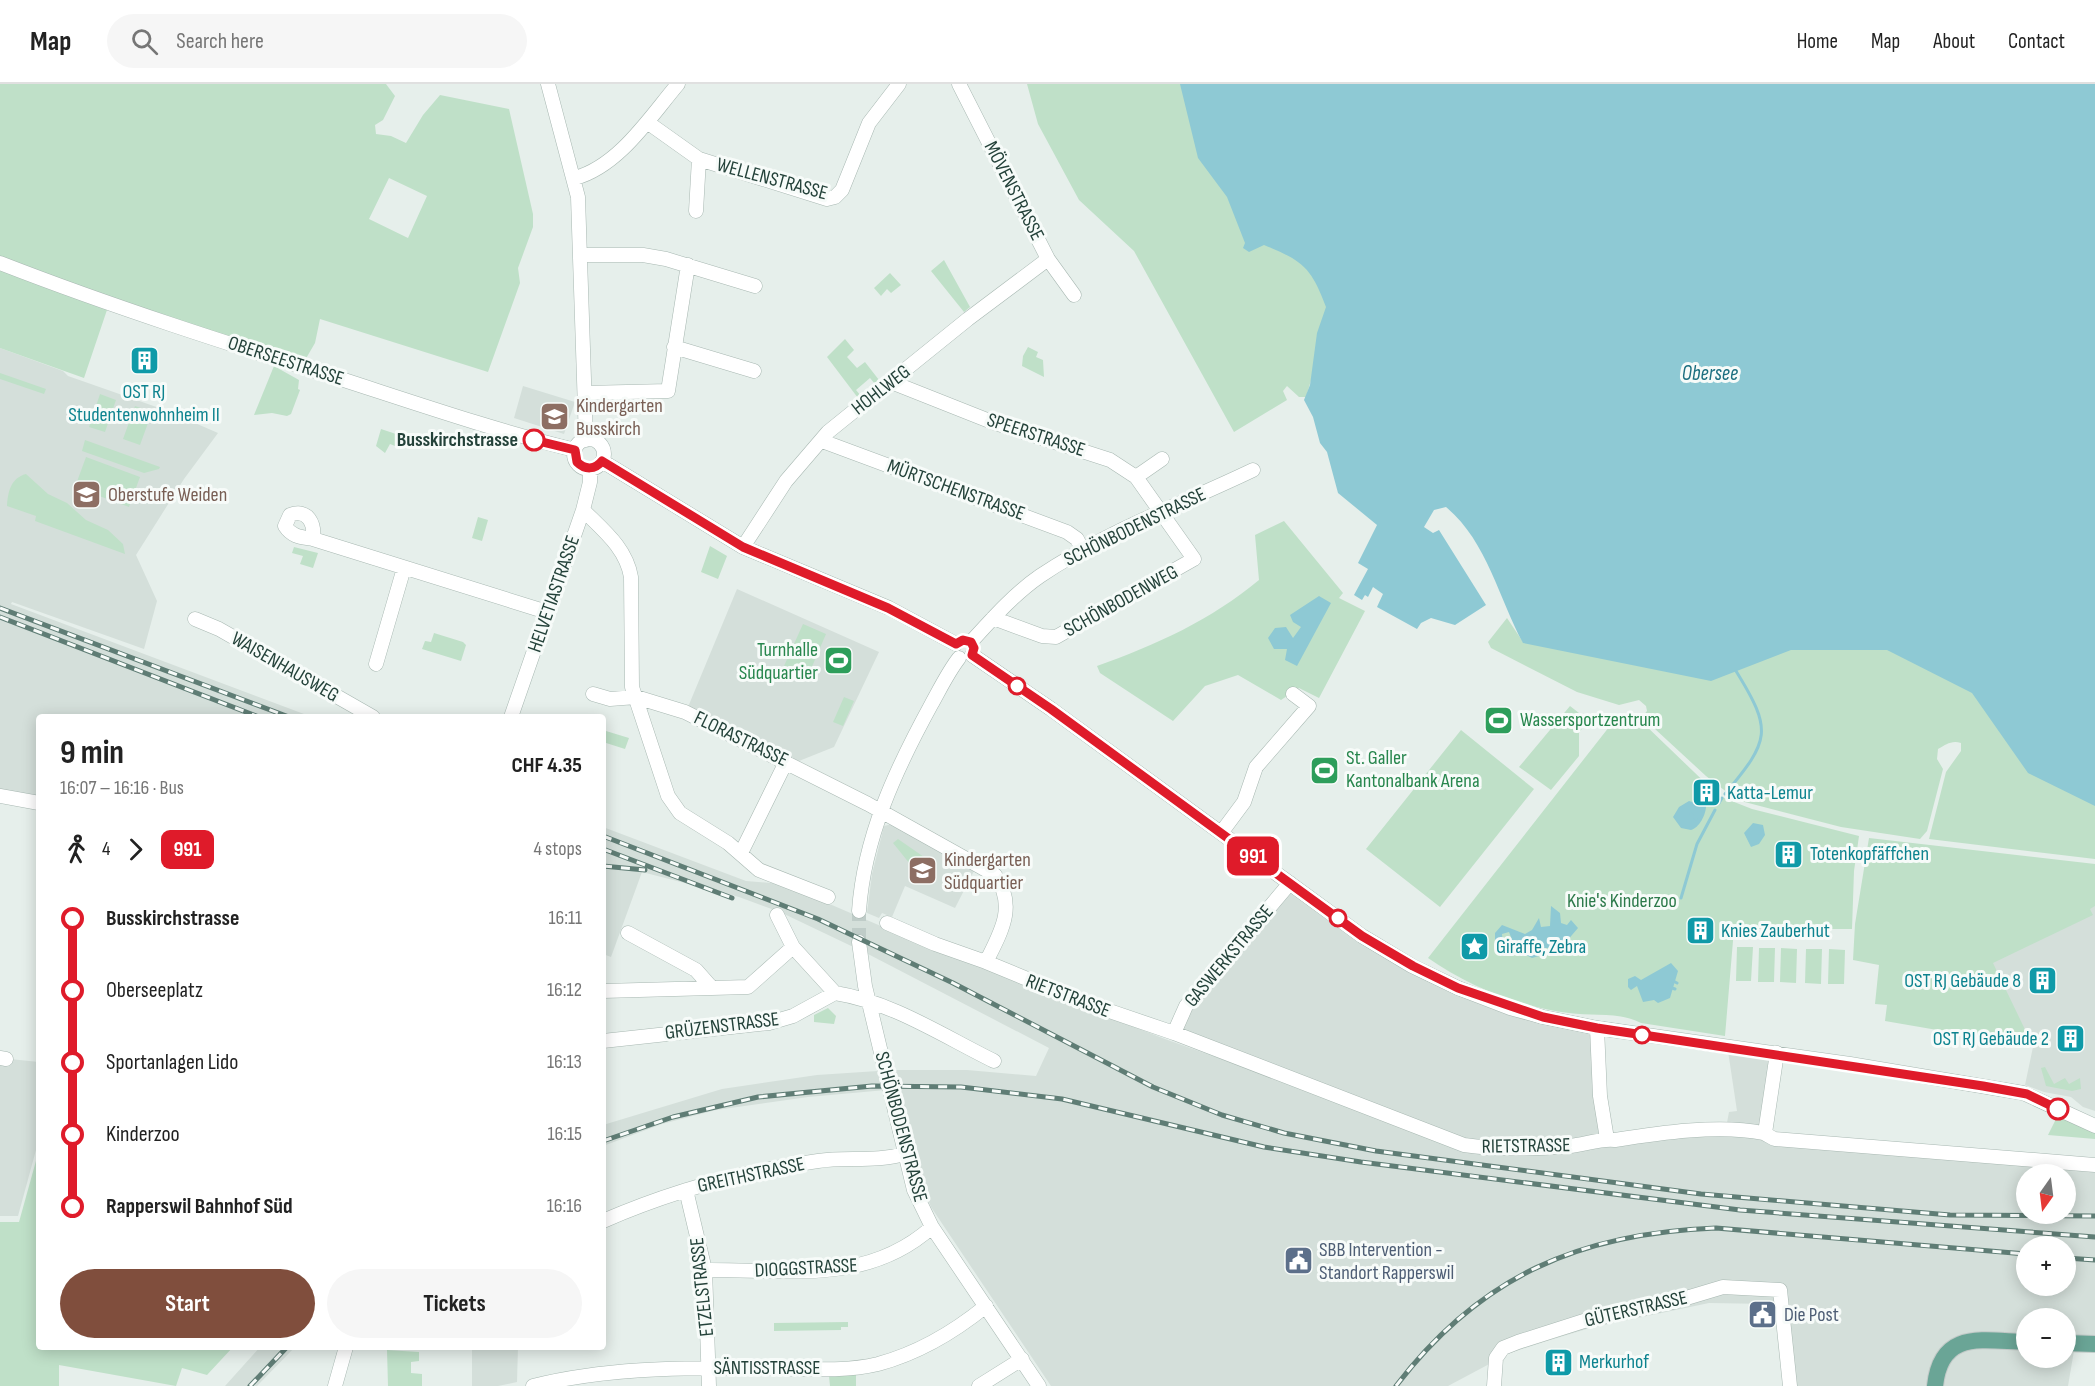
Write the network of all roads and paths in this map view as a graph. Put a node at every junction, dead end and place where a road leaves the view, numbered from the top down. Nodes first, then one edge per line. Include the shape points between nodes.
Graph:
1 (548, 84) edge
2 (678, 84) edge
3 (899, 84) edge
4 (959, 84) edge
5 (647, 122) junction
6 (699, 159) junction
7 (575, 178) junction
8 (696, 211) dead end
9 (580, 255) junction
10 (1048, 259) junction
11 (688, 265) junction
12 (1, 266) edge
13 (755, 286) dead end
14 (1074, 295) dead end
15 (674, 347) junction
16 (754, 371) dead end
17 (891, 382) junction
18 (585, 393) junction
19 (586, 440) junction
20 (822, 441) junction
21 (575, 450) junction
22 (1162, 459) dead end
23 (602, 461) junction
24 (590, 469) junction
25 (1253, 470) dead end
26 (1136, 477) junction
27 (584, 510) junction
28 (1162, 513) junction
29 (313, 539) dead end
30 (743, 547) junction
31 (1082, 549) junction
32 (405, 568) junction
33 (546, 612) junction
34 (993, 618) junction
35 (195, 619) dead end
36 (965, 650) junction
37 (376, 664) dead end
38 (593, 694) dead end
39 (1293, 694) dead end
40 (636, 697) junction
41 (368, 714) edge
42 (512, 714) edge
43 (786, 762) junction
44 (0, 796) edge
45 (36, 802) edge
46 (881, 811) junction
47 (1221, 833) junction
48 (741, 853) junction
49 (1290, 883) junction
50 (828, 897) dead end
51 (859, 910) tunnel mouth
52 (777, 915) dead end
53 (887, 923) dead end
54 (628, 933) dead end
55 (859, 942) tunnel mouth
56 (793, 947) junction
57 (986, 962) junction
58 (711, 987) junction
59 (606, 991) edge
60 (835, 993) junction
61 (868, 1001) junction
62 (1597, 1028) junction
63 (1174, 1033) junction
64 (606, 1041) edge
65 (1777, 1053) junction
66 (994, 1061) dead end
67 (2095, 1126) edge
68 (1765, 1133) junction
69 (1607, 1138) junction
70 (904, 1154) junction
71 (2095, 1165) edge
72 (686, 1190) junction
73 (606, 1220) edge
74 (932, 1227) junction
75 (705, 1270) junction
76 (986, 1306) junction
77 (2016, 1342) edge
78 (2076, 1343) edge
79 (2095, 1344) edge
80 (345, 1350) edge
81 (1022, 1359) junction
82 (709, 1368) junction
83 (335, 1386) edge
84 (533, 1386) edge
85 (709, 1386) edge
86 (979, 1386) edge
87 (1039, 1386) edge
88 (1494, 1386) edge
89 (1790, 1386) edge
90 (1935, 1386) edge

1 - 7 street
2 - 5 street
3 - 6 street, WELLENSTRASSE via 869,123 836,197 827,199
4 - 10 street, MÖVENSTRASSE
5 - 6 street, WELLENSTRASSE
5 - 7 street via 601,167
6 - 8 street, WELLENSTRASSE
7 - 9 street
9 - 11 street via 643,255
9 - 18 street
10 - 14 street, MÖVENSTRASSE
10 - 17 street, HOHLWEG
11 - 13 street
11 - 15 street
12 - 21 street, OBERSEESTRASSE via 256,352
15 - 16 street
15 - 18 street via 668,391
17 - 20 street, HOHLWEG via 836,425
17 - 26 street, SPEERSTRASSE via 992,422 1110,460
18 - 19 street
19 - 21 street
19 - 23 street via 602,447
20 - 30 street, HOHLWEG via 786,481
20 - 31 street, MÜRTSCHENSTRASSE via 1067,532
21 - 24 street via 577,462
22 - 26 street
23 - 24 street
23 - 30 street
24 - 27 street, HELVETIASTRASSE
25 - 28 street, SCHÖNBODENSTRASSE
26 - 28 street, SPEERSTRASSE
27 - 33 street, HELVETIASTRASSE
27 - 40 street via 628,561 631,675
28 - 31 street, SCHÖNBODENSTRASSE
28 - 34 street, SCHÖNBODENWEG via 1194,559 1056,637 1042,636
29 - 32 street
30 - 36 street via 888,608
31 - 34 street, SCHÖNBODENSTRASSE via 1039,577
32 - 33 street
32 - 37 street
33 - 42 street, HELVETIASTRASSE
34 - 36 street, SCHÖNBODENSTRASSE
35 - 41 street, WAISENHAUSWEG
36 - 46 street, SCHÖNBODENSTRASSE via 919,727
36 - 47 street
38 - 40 street, FLORASTRASSE via 610,699
39 - 47 street via 1309,706 1256,767 1244,802
40 - 43 street, FLORASTRASSE via 685,712
40 - 48 street via 674,807
43 - 46 street, FLORASTRASSE
43 - 48 street
44 - 45 street
46 - 51 street, SCHÖNBODENSTRASSE via 864,867
46 - 57 street via 976,862 1003,886 1006,912
47 - 49 street
48 - 50 street via 759,870
49 - 62 street via 1362,936 1436,978 1510,1008
49 - 63 street, GASWERKSTRASSE via 1185,1006
52 - 56 street
53 - 57 street, RIETSTRASSE
54 - 58 street via 696,970
55 - 61 street, SCHÖNBODENSTRASSE
56 - 58 street via 748,987
56 - 60 street
57 - 63 street, RIETSTRASSE via 1083,1002
58 - 59 street
60 - 61 street
60 - 64 street, GRÜZENSTRASSE via 781,1020
61 - 66 street
61 - 70 street, SCHÖNBODENSTRASSE
62 - 65 street
62 - 69 street via 1600,1096
63 - 69 street, RIETSTRASSE via 1464,1145 1569,1146
65 - 67 street via 2023,1093
65 - 68 street
68 - 69 street, RIETSTRASSE via 1701,1130
68 - 71 street, RIETSTRASSE via 1775,1139
70 - 72 street, GREITHSTRASSE via 817,1161 726,1178
70 - 74 street, SCHÖNBODENSTRASSE via 914,1190
72 - 73 street, GREITHSTRASSE
72 - 75 street, ETZELSTRASSE
74 - 75 street, DIOGGSTRASSE via 897,1252 853,1268
74 - 76 street, SCHÖNBODENSTRASSE
75 - 82 street, ETZELSTRASSE
76 - 81 street, SCHÖNBODENSTRASSE
76 - 82 street, SÄNTISSTRASSE via 929,1345 877,1364 836,1368
77 - 90 main road via 1956,1345 1940,1363
78 - 79 main road
80 - 83 street
81 - 86 street
81 - 87 street, SCHÖNBODENSTRASSE
82 - 84 street, SÄNTISSTRASSE via 614,1371
82 - 85 street, ETZELSTRASSE
88 - 89 street, GÜTERSTRASSE via 1497,1355 1507,1346 1576,1323 1735,1286 1780,1290

